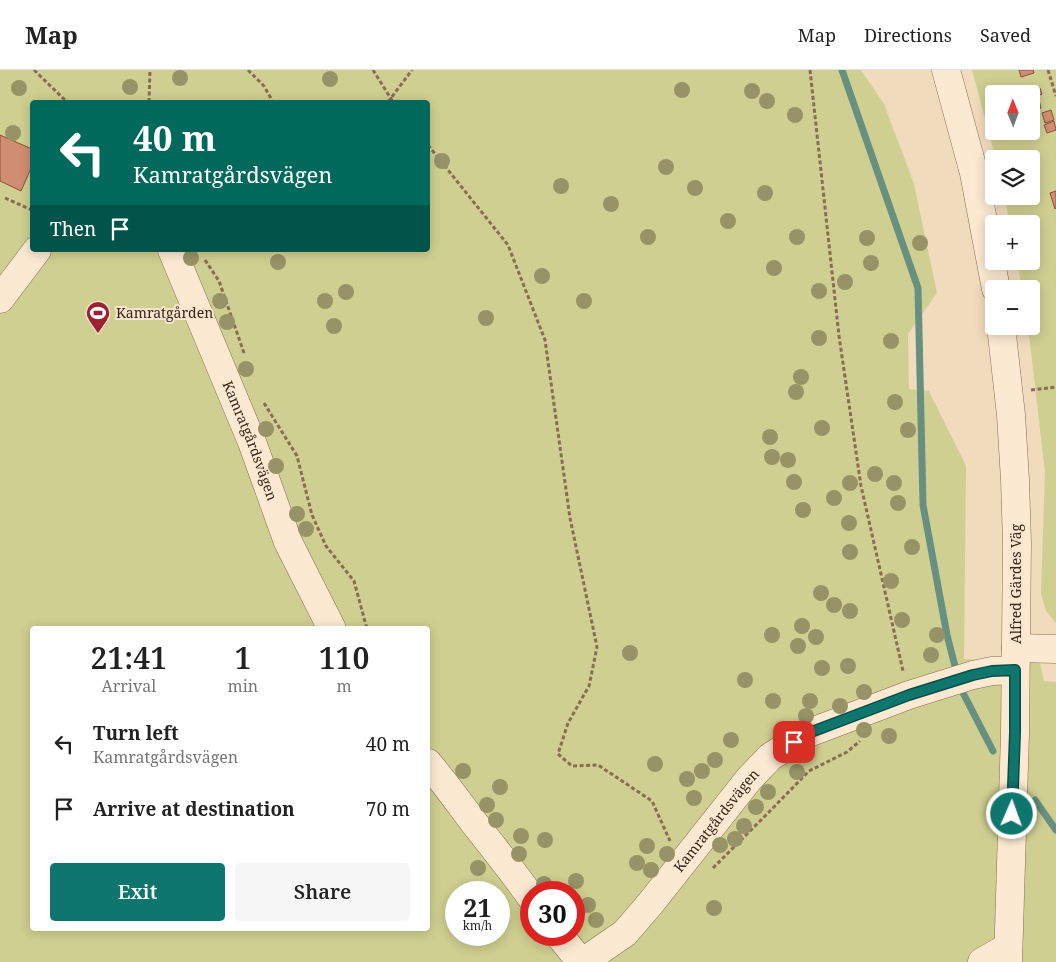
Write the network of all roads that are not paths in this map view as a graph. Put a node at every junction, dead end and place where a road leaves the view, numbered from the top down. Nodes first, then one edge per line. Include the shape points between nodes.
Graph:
1 (946, 70) edge
2 (35, 252) edge
3 (173, 252) edge
4 (994, 280) edge
5 (1, 295) edge
6 (1002, 335) edge
7 (330, 626) edge
8 (1056, 649) edge
9 (1016, 659) junction
10 (430, 765) edge
11 (520, 882) edge
12 (569, 946) edge
13 (1008, 955) edge
14 (582, 962) edge
15 (982, 962) edge

1 - 4 street via 974,173
2 - 5 street
3 - 7 street, Kamratgårdsvägen via 252,442 288,542
6 - 9 street, Alfred Gärdes Väg via 1015,480
8 - 9 street, Kamratgårdsvägen
9 - 13 street, Alfred Gärdes Väg
9 - 14 street, Kamratgårdsvägen via 992,671 909,695 806,734 770,757 625,932
10 - 11 street
12 - 14 street, Kamratgårdsvägen
13 - 15 street

